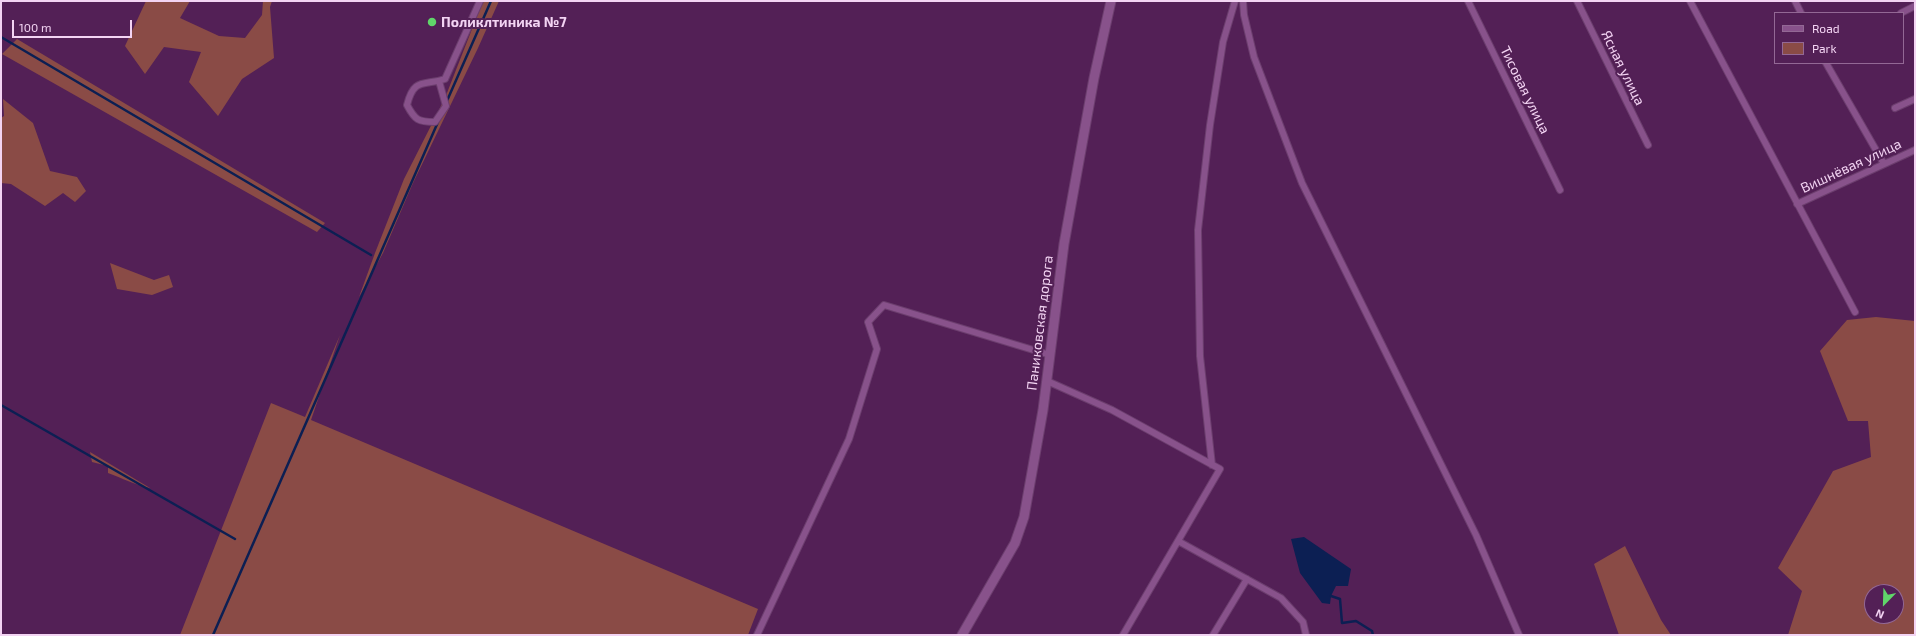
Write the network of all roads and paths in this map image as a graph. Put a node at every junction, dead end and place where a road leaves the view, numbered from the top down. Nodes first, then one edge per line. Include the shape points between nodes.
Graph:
1 (480, 1) edge
2 (1111, 1) edge
3 (1235, 1) edge
4 (1243, 1) edge
5 (1468, 1) edge
6 (1577, 1) edge
7 (1690, 1) edge
8 (1795, 1) edge
9 (1915, 6) edge
10 (1800, 12) edge
11 (1903, 12) edge
12 (1827, 64) edge
13 (438, 81) junction
14 (1915, 99) edge
15 (1895, 108) dead end
16 (1648, 145) dead end
17 (1915, 150) edge
18 (1884, 164) junction
19 (1560, 190) dead end
20 (1797, 204) junction
21 (1855, 312) dead end
22 (1050, 355) junction
23 (1047, 381) junction
24 (1212, 465) junction
25 (1178, 541) junction
26 (1247, 579) junction
27 (757, 635) edge
28 (962, 635) edge
29 (1123, 635) edge
30 (1214, 635) edge
31 (1306, 635) edge
32 (1519, 635) edge

1 - 13 street via 446,79
2 - 22 street, Паниковская дорога via 1094,78 1066,237
3 - 24 street via 1224,42 1210,125 1198,230 1200,356
4 - 32 street via 1254,57 1302,183 1476,536
5 - 19 street, Тисовая улица
6 - 16 street, Ясная улица
7 - 20 street
8 - 10 street
9 - 11 street
12 - 18 street
13 - 13 street via 420,84 410,93 407,105 413,117 424,122 435,122 442,114 446,106
14 - 15 street
17 - 18 street, Вишнёвая улица
18 - 20 street, Вишнёвая улица
20 - 21 street
22 - 23 street, Паниковская дорога
22 - 27 street via 884,305 868,322 877,349 849,439
23 - 24 street via 1112,410
23 - 28 street, Паниковская дорога via 1021,529
24 - 25 street via 1220,469
25 - 26 street
25 - 29 street
26 - 30 street
26 - 31 street via 1281,598 1303,622

